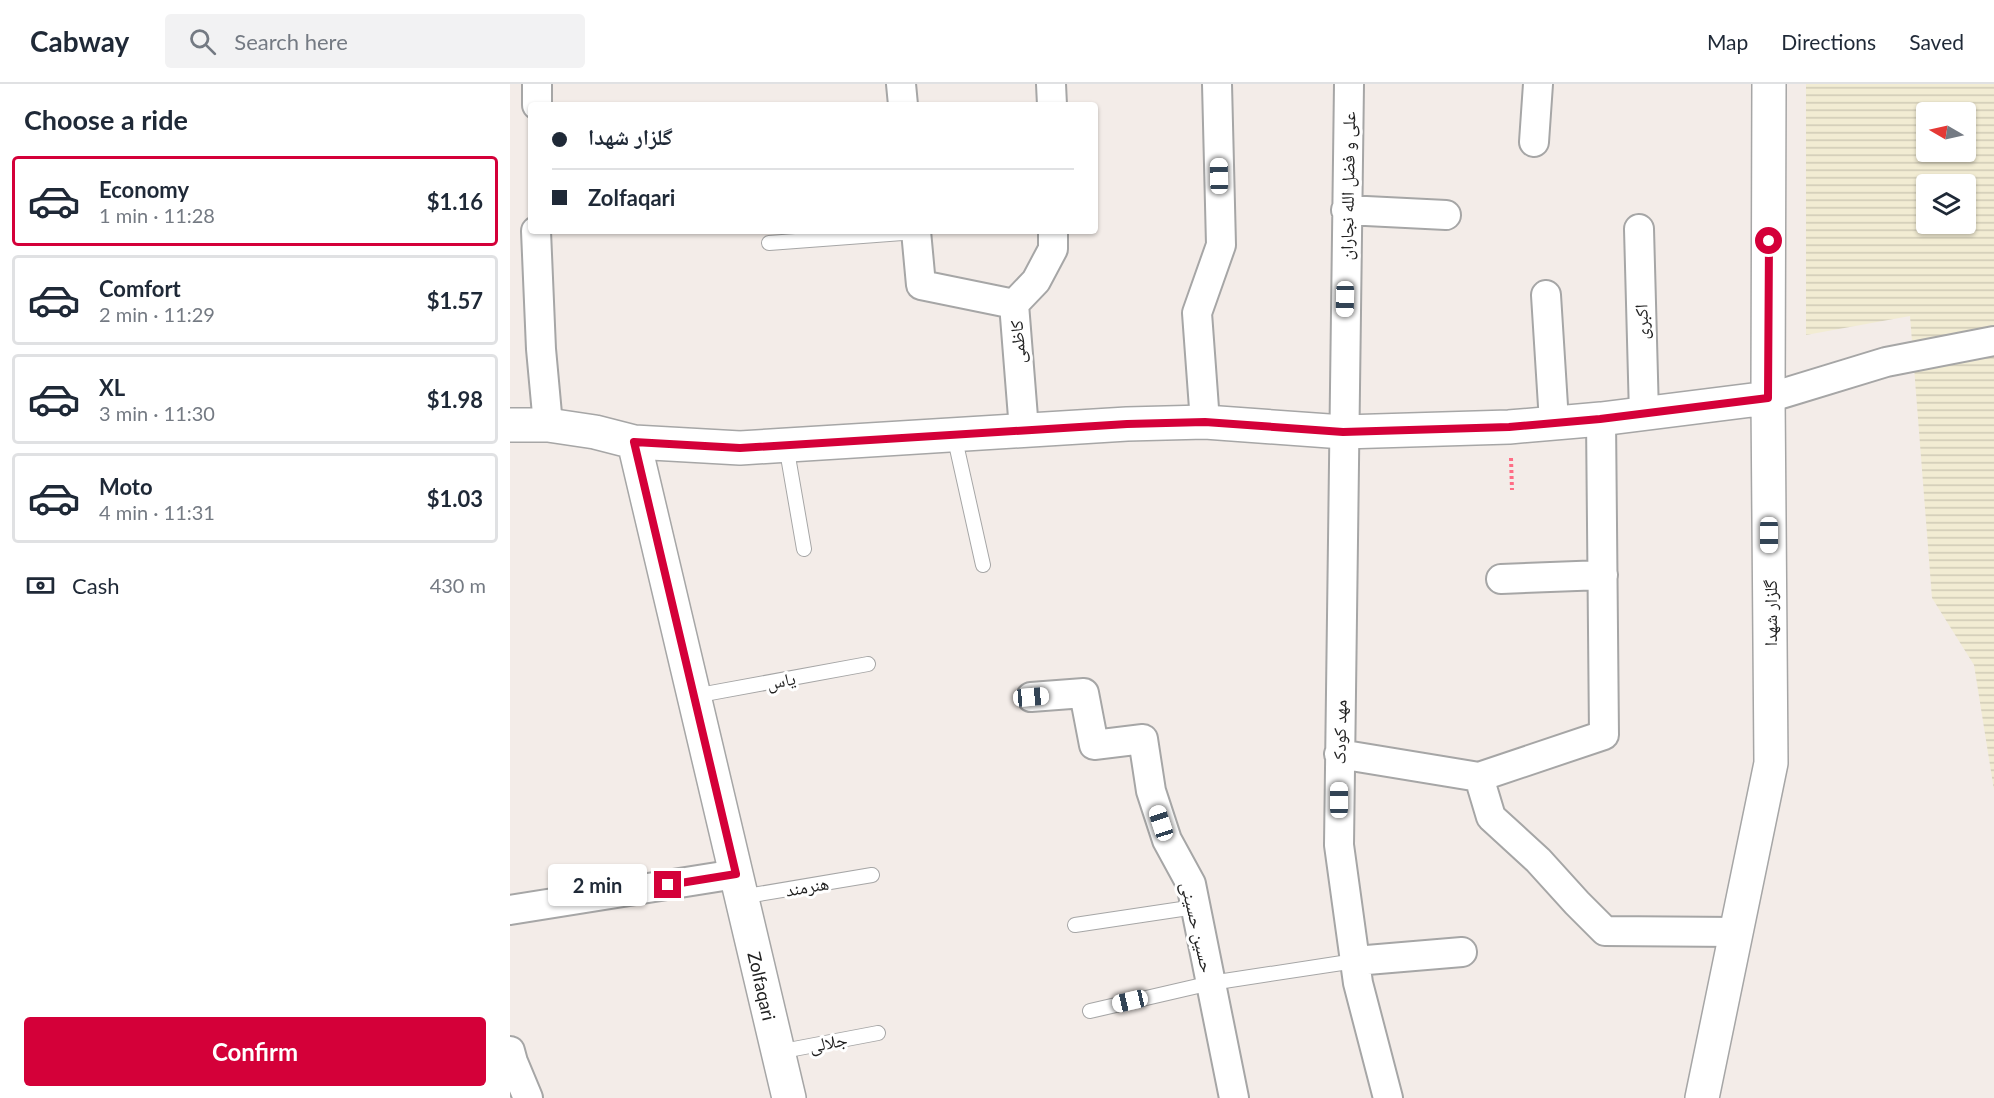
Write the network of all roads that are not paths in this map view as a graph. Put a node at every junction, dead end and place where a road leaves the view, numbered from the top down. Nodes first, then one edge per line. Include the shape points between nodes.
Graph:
1 (537, 84) edge
2 (901, 84) edge
3 (1051, 84) edge
4 (1217, 84) edge
5 (1349, 84) edge
6 (1538, 84) edge
7 (1770, 84) edge
8 (537, 102) edge
9 (903, 102) edge
10 (1052, 102) edge
11 (1534, 142) dead end
12 (1346, 210) junction
13 (1446, 215) dead end
14 (1639, 229) dead end
15 (536, 234) edge
16 (879, 234) edge
17 (916, 234) edge
18 (1053, 234) edge
19 (769, 243) dead end
20 (1546, 295) dead end
21 (1014, 304) junction
22 (1994, 341) edge
23 (1768, 398) junction
24 (1644, 414) junction
25 (1600, 419) junction
26 (1205, 422) junction
27 (1554, 422) junction
28 (510, 425) edge
29 (548, 425) junction
30 (1024, 430) junction
31 (1343, 432) junction
32 (954, 435) junction
33 (634, 442) junction
34 (786, 445) junction
35 (804, 549) dead end
36 (983, 565) dead end
37 (1603, 575) junction
38 (1501, 579) dead end
39 (868, 664) dead end
40 (694, 696) junction
41 (1031, 697) dead end
42 (1339, 753) junction
43 (1479, 777) junction
44 (872, 875) dead end
45 (738, 885) junction
46 (1195, 907) junction
47 (510, 910) edge
48 (1075, 924) dead end
49 (1736, 933) junction
50 (1462, 952) dead end
51 (1355, 961) junction
52 (1211, 983) junction
53 (1090, 1011) dead end
54 (878, 1033) dead end
55 (510, 1051) edge
56 (778, 1052) junction
57 (528, 1098) edge
58 (789, 1098) edge
59 (1234, 1098) edge
60 (1388, 1098) edge
61 (1702, 1098) edge

1 - 8 street
2 - 9 street
3 - 10 street
4 - 26 street via 1221,245 1197,314
5 - 12 street, علی و فضل الله نجاران
6 - 11 street
7 - 23 street, گلزار شهدا
12 - 13 street
12 - 31 street, علی و فضل الله نجاران
14 - 24 street, اکبری
15 - 29 street
16 - 19 lane
17 - 21 street via 921,285
18 - 21 street, کاظمی via 1053,249 1036,281
20 - 27 street
21 - 30 street, کاظمی
22 - 23 street via 1886,362
23 - 24 street
23 - 49 street, گلزار شهدا via 1771,763
24 - 25 street
25 - 27 street
25 - 37 street
26 - 30 street
26 - 31 street
27 - 31 street
28 - 29 street
29 - 33 street
30 - 32 street
31 - 42 street, مهد کودک
32 - 34 street
32 - 36 lane
33 - 34 street via 740,448
33 - 40 street, Zolfaqari
34 - 35 lane
37 - 38 street
37 - 43 street via 1605,735
39 - 40 lane, یاس
40 - 45 street, Zolfaqari
41 - 46 street, حسین حسینی via 1084,693 1094,745 1143,739 1151,791 1167,840 1191,884
42 - 43 street
42 - 51 street, مهد کودک via 1338,845
43 - 49 street via 1491,818 1538,860 1605,931
44 - 45 lane, هنرمند
45 - 47 street
45 - 56 street, Zolfaqari
46 - 48 lane
46 - 52 street, حسین حسینی
49 - 61 street, گلزار شهدا
50 - 51 street
51 - 52 lane
51 - 60 street, مهد کودک
52 - 53 lane
52 - 59 street, حسین حسینی
54 - 56 lane, جلالی
55 - 57 street
56 - 58 street, Zolfaqari

